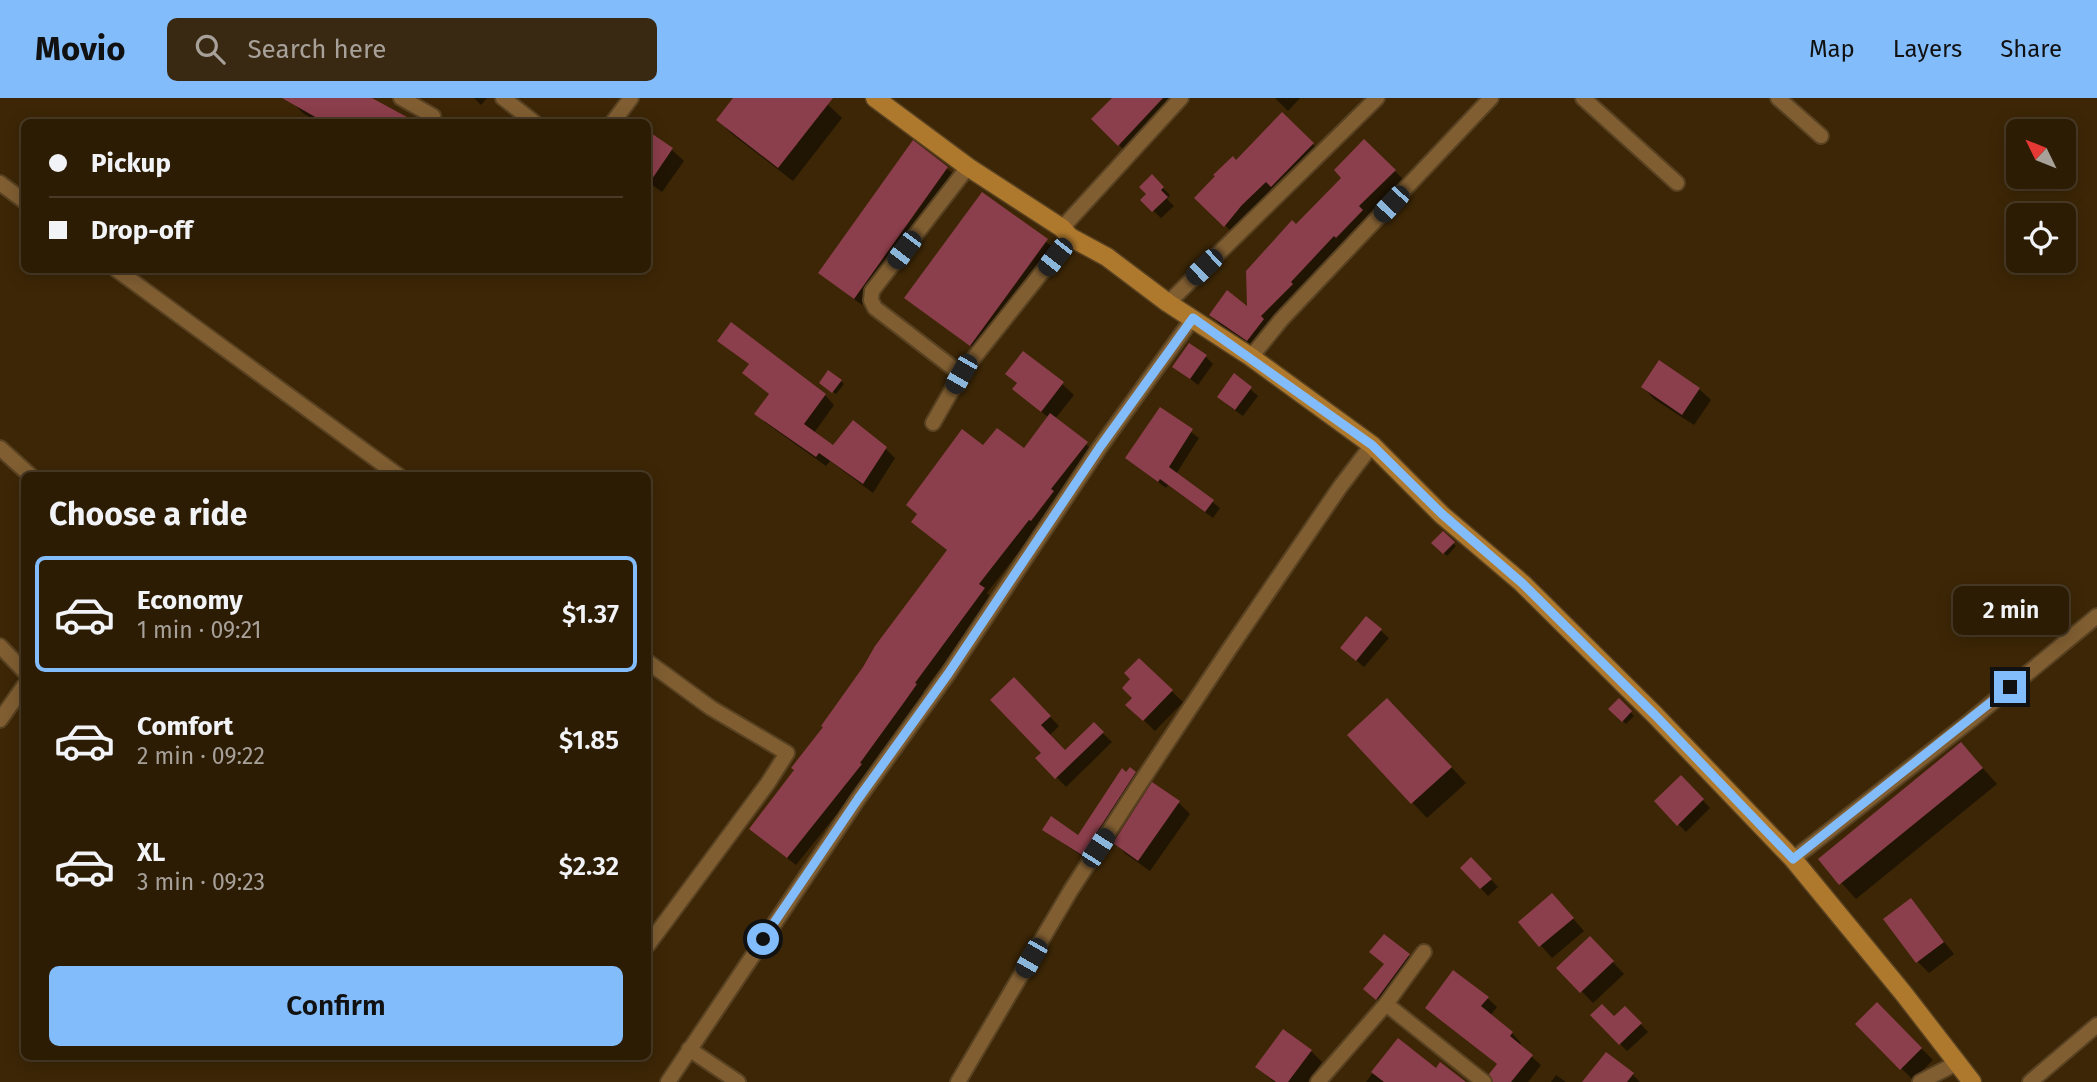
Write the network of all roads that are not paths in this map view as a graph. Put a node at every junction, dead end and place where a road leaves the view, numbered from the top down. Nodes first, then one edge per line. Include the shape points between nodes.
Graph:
1 (401, 98) edge
2 (503, 98) edge
3 (631, 98) edge
4 (875, 98) edge
5 (1181, 98) edge
6 (1377, 98) edge
7 (1491, 98) edge
8 (1583, 98) edge
9 (1783, 99) edge
10 (433, 116) dead end
11 (530, 119) edge
12 (616, 119) edge
13 (1821, 136) dead end
14 (968, 166) junction
15 (0, 183) edge
16 (1678, 183) dead end
17 (21, 199) edge
18 (1066, 232) junction
19 (121, 273) edge
20 (1168, 303) junction
21 (1193, 318) junction
22 (1251, 357) junction
23 (961, 374) junction
24 (933, 423) dead end
25 (1372, 445) junction
26 (0, 448) edge
27 (27, 472) edge
28 (395, 472) edge
29 (2095, 623) edge
30 (0, 646) edge
31 (651, 664) edge
32 (21, 668) edge
33 (21, 690) edge
34 (0, 720) edge
35 (1793, 859) junction
36 (651, 941) edge
37 (1424, 952) dead end
38 (1386, 1004) junction
39 (2097, 1025) edge
40 (689, 1049) junction
41 (1957, 1063) junction
42 (668, 1082) edge
43 (738, 1082) edge
44 (958, 1082) edge
45 (1318, 1082) edge
46 (1484, 1082) edge
47 (1920, 1082) edge
48 (1972, 1082) edge
49 (2030, 1082) edge

1 - 10 street
2 - 11 street
3 - 12 street
4 - 14 main road
5 - 18 street
6 - 20 street
7 - 22 street
8 - 16 street
9 - 13 street
14 - 18 main road
14 - 23 street via 872,291 871,300 875,308
15 - 17 street
18 - 20 main road
18 - 23 street
19 - 28 street
20 - 21 main road
21 - 22 main road
21 - 40 street
22 - 25 main road
23 - 24 street
25 - 35 main road via 1522,583
25 - 44 street via 1230,648 1079,878
26 - 27 street
29 - 35 street
30 - 32 street
31 - 36 street via 711,708 787,752
33 - 34 street
35 - 41 main road
37 - 38 street
38 - 45 street
38 - 46 street
39 - 49 street
40 - 42 street
40 - 43 street
41 - 47 street
41 - 48 main road

